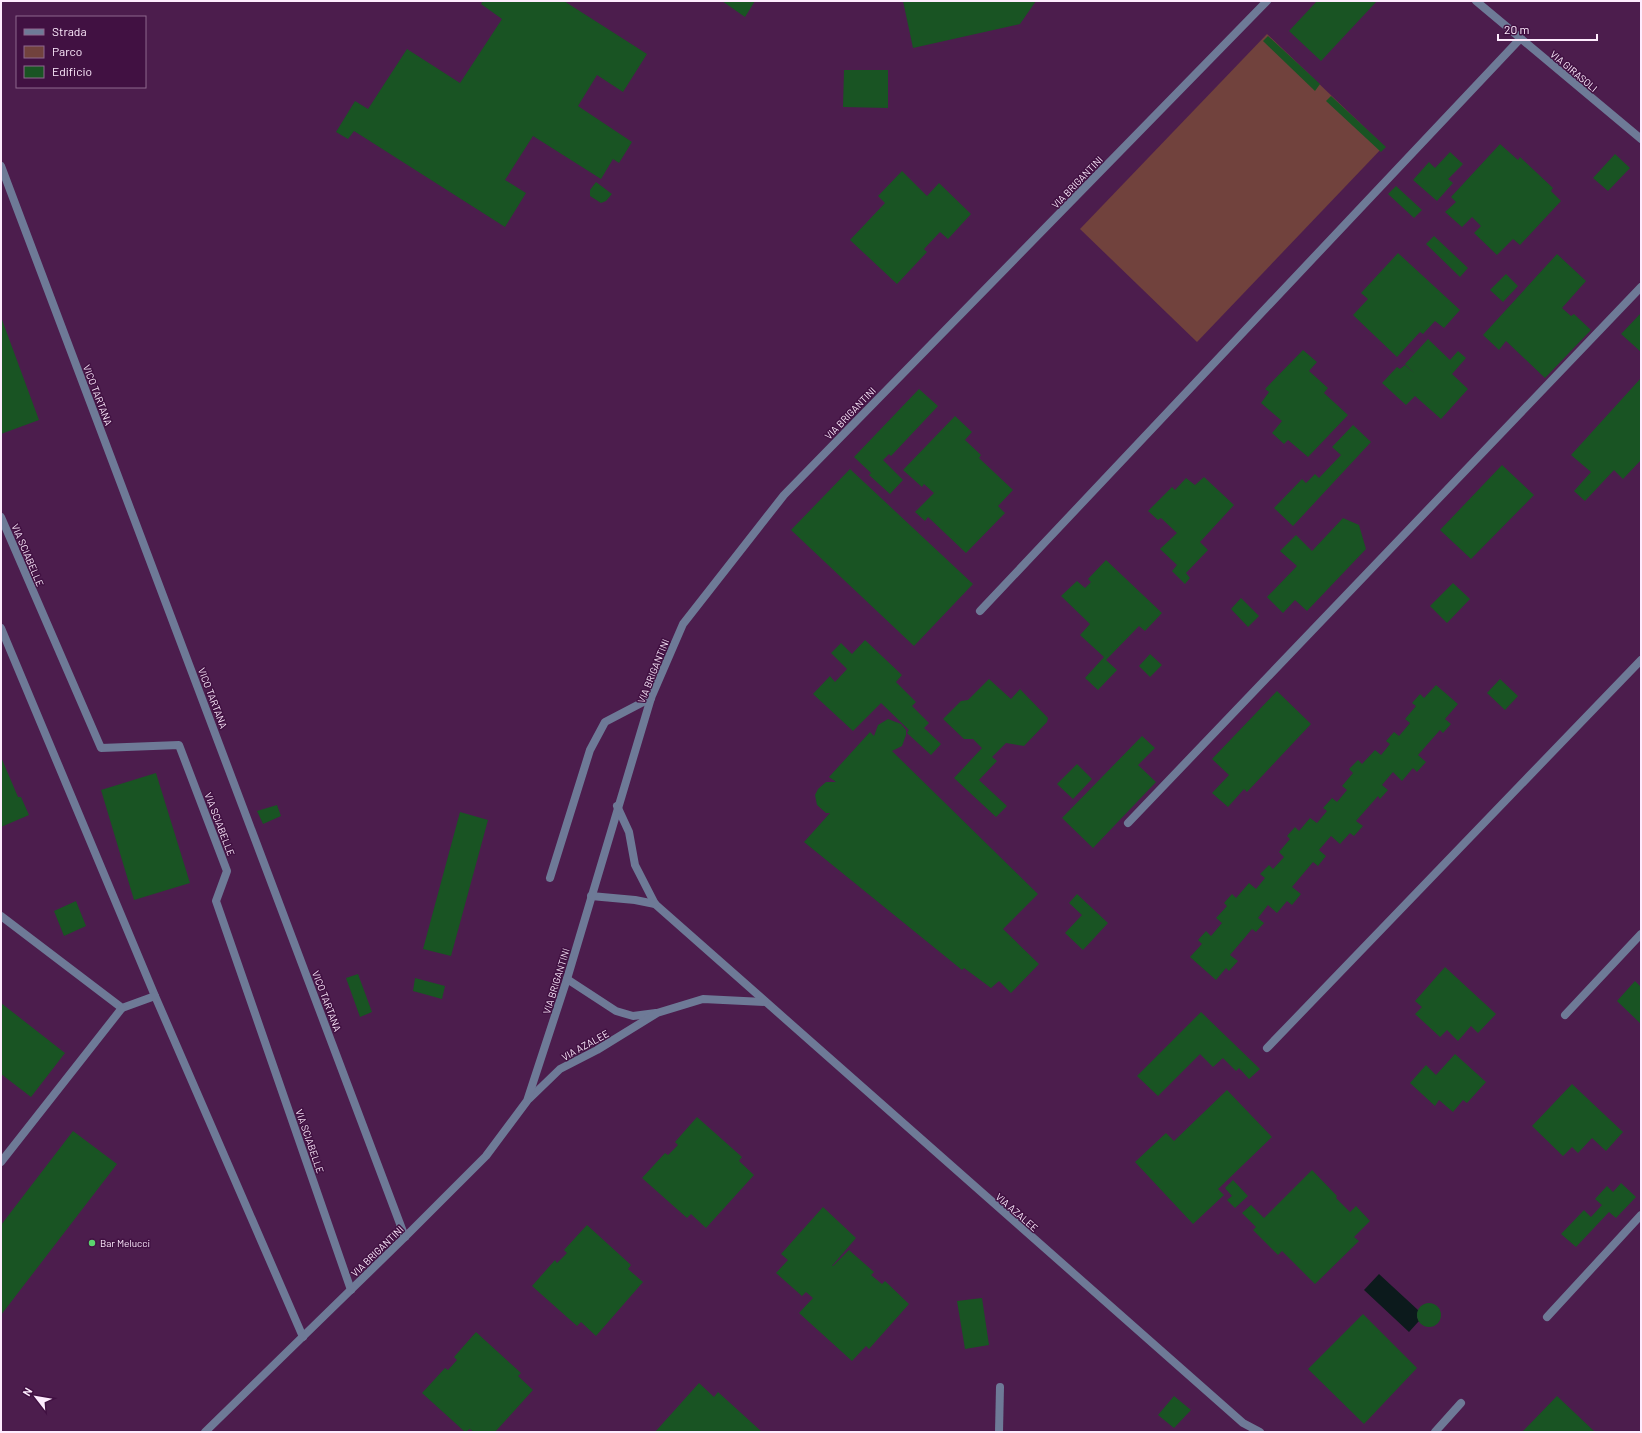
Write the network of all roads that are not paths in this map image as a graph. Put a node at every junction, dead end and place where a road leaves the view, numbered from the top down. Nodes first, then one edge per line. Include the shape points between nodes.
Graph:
1 (1267, 1) edge
2 (1476, 1) edge
3 (1520, 39) junction
4 (1641, 139) edge
5 (1, 166) edge
6 (1641, 287) edge
7 (1, 516) edge
8 (980, 611) dead end
9 (1, 628) edge
10 (1641, 660) edge
11 (651, 698) junction
12 (617, 806) junction
13 (1128, 823) dead end
14 (550, 878) dead end
15 (591, 896) junction
16 (655, 904) junction
17 (1, 916) edge
18 (1641, 934) edge
19 (567, 978) junction
20 (155, 996) junction
21 (765, 1002) junction
22 (122, 1008) junction
23 (657, 1013) junction
24 (1565, 1015) dead end
25 (1268, 1048) dead end
26 (527, 1101) junction
27 (1, 1162) edge
28 (1641, 1215) edge
29 (405, 1238) junction
30 (351, 1290) junction
31 (1547, 1317) dead end
32 (303, 1337) junction
33 (1000, 1387) dead end
34 (1461, 1403) dead end
35 (205, 1432) edge
36 (999, 1432) edge
37 (1260, 1432) edge
38 (1435, 1432) edge

1 - 11 street, VIA BRIGANTINI via 784,495 683,624
2 - 3 street, VIA GIRASOLI
3 - 4 street, VIA GIRASOLI
3 - 8 street
5 - 29 street, VICO TARTANA
6 - 13 street
7 - 30 street, VIA SCIABELLE via 101,748 179,745 227,871 216,901
9 - 20 street
10 - 25 street
11 - 12 street, VIA BRIGANTINI
11 - 14 street via 605,722 590,750
12 - 15 street, VIA BRIGANTINI
12 - 16 street, VIA AZALEE via 629,832 636,865
15 - 16 street
15 - 19 street, VIA BRIGANTINI
16 - 21 street, VIA AZALEE
17 - 22 street
18 - 24 street
19 - 23 street, VIA AZALEE via 616,1011 632,1016
19 - 26 street, VIA BRIGANTINI
20 - 22 street
20 - 32 street
21 - 23 street, VIA AZALEE via 703,999
21 - 37 street, VIA AZALEE via 1243,1423
22 - 27 street
23 - 26 street, VIA AZALEE via 597,1050 560,1069
26 - 29 street, VIA BRIGANTINI via 486,1156
28 - 31 street
29 - 30 street, VIA BRIGANTINI
30 - 32 street, VIA BRIGANTINI
32 - 35 street, VIA BRIGANTINI
33 - 36 street
34 - 38 street

